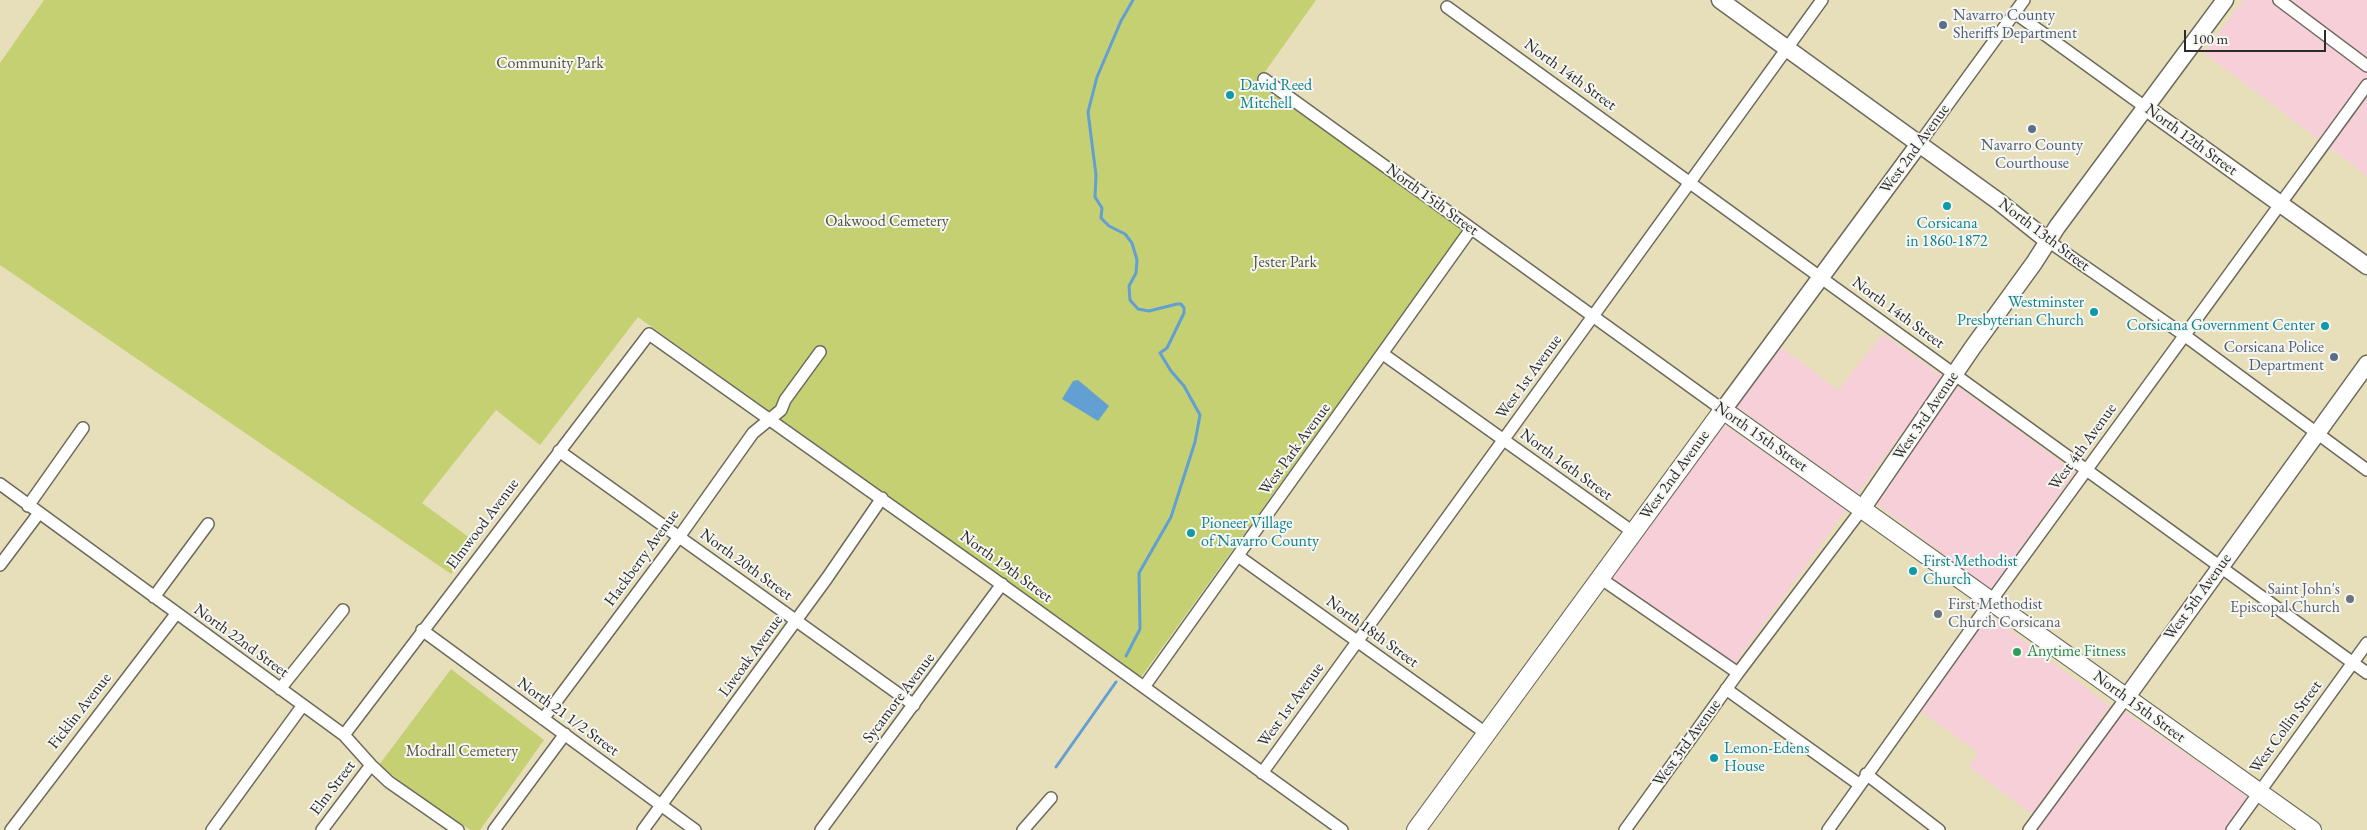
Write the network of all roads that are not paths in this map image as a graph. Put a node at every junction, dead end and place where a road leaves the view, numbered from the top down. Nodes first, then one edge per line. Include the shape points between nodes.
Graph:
1 (1720, 0) edge
2 (1822, 0) edge
3 (2024, 0) edge
4 (2225, 0) edge
5 (2279, 0) edge
6 (1448, 7) dead end
7 (2015, 13) junction
8 (1786, 49) junction
9 (2367, 66) edge
10 (1264, 79) dead end
11 (2367, 85) edge
12 (2146, 107) junction
13 (1920, 144) junction
14 (1690, 182) junction
15 (2280, 203) junction
16 (1471, 229) junction
17 (2048, 241) junction
18 (2367, 266) edge
19 (1821, 277) junction
20 (1593, 316) junction
21 (649, 334) joint
22 (2184, 335) junction
23 (820, 352) dead end
24 (1383, 354) junction
25 (2367, 364) edge
26 (1954, 374) junction
27 (1723, 410) junction
28 (770, 419) junction
29 (83, 428) dead end
30 (2316, 433) junction
31 (1503, 440) junction
32 (559, 451) junction
33 (2086, 470) junction
34 (2367, 470) edge
35 (0, 484) edge
36 (882, 498) junction
37 (28, 506) junction
38 (1862, 509) junction
39 (38, 513) junction
40 (208, 524) dead end
41 (1633, 532) junction
42 (679, 537) junction
43 (1238, 556) junction
44 (0, 565) edge
45 (2220, 567) junction
46 (1600, 578) junction
47 (1002, 584) junction
48 (154, 597) junction
49 (1991, 601) junction
50 (343, 610) dead end
51 (176, 614) junction
52 (796, 620) junction
53 (422, 630) junction
54 (1357, 641) junction
55 (2367, 644) edge
56 (2353, 663) junction
57 (1738, 673) junction
58 (2367, 673) edge
59 (1144, 687) junction
60 (280, 689) junction
61 (1726, 689) junction
62 (2126, 698) junction
63 (303, 705) junction
64 (914, 705) junction
65 (543, 718) junction
66 (565, 734) junction
67 (1487, 734) junction
68 (344, 736) junction
69 (371, 766) junction
70 (1262, 772) junction
71 (1866, 774) junction
72 (1860, 785) junction
73 (2259, 793) junction
74 (1051, 798) dead end
75 (661, 805) junction
76 (11, 830) edge
77 (212, 830) edge
78 (322, 830) edge
79 (456, 830) edge
80 (494, 830) edge
81 (642, 830) edge
82 (695, 830) edge
83 (820, 830) edge
84 (1023, 830) edge
85 (1342, 830) edge
86 (1416, 830) edge
87 (1625, 830) edge
88 (1828, 830) edge
89 (1939, 830) edge
90 (2029, 830) edge
91 (2232, 830) edge
92 (2312, 830) edge

1 - 8 street, North 13th Street
2 - 8 street, West 1st Avenue
3 - 7 street, West 2nd Avenue
4 - 12 street, West 3rd Avenue
5 - 9 street
6 - 14 street, North 14th Street
7 - 12 street, North 12th Street
7 - 13 street, West 2nd Avenue
8 - 13 street, North 13th Street
8 - 14 street, West 1st Avenue
10 - 16 street, North 15th Street
11 - 15 street, West 4th Avenue
12 - 15 street, North 12th Street
12 - 17 street, West 3rd Avenue
13 - 17 street, North 13th Street
13 - 19 street, West 2nd Avenue
14 - 19 street, North 14th Street
14 - 20 street, West 1st Avenue
15 - 18 street, North 12th Street
15 - 22 street, West 4th Avenue
16 - 20 street, North 15th Street
16 - 24 street, West Park Avenue
17 - 22 street, North 13th Street
17 - 26 street, West 3rd Avenue
19 - 26 street, North 14th Street
19 - 27 street, West 2nd Avenue
20 - 27 street, North 15th Street
20 - 31 street, West 1st Avenue
21 - 28 street, North 19th Street
21 - 32 street, Elmwood Avenue
22 - 30 street, North 13th Street
22 - 33 street, West 4th Avenue
23 - 28 street via 781,410
24 - 31 street, North 16th Street
24 - 43 street, West Park Avenue
25 - 30 street, West 5th Avenue
26 - 33 street, North 14th Street
26 - 38 street, West 3rd Avenue
27 - 38 main road, North 15th Street
27 - 41 main road, West 2nd Avenue
28 - 36 street, North 19th Street
28 - 42 street, Hackberry Avenue via 753,433
29 - 37 street
30 - 34 street, North 13th Street
30 - 45 street, West 5th Avenue
31 - 41 street, North 16th Street
31 - 54 street, West 1st Avenue
32 - 42 street, North 20th Street
32 - 53 street, Elmwood Avenue
33 - 45 street, North 14th Street
33 - 49 street, West 4th Avenue
35 - 37 street, North 22nd Street
36 - 47 street, North 19th Street
36 - 52 street, Liveoak Avenue
37 - 39 street, North 22nd Street
38 - 49 main road, North 15th Street
38 - 57 street, West 3rd Avenue
39 - 44 street
39 - 48 street, North 22nd Street
40 - 48 street
41 - 46 main road, West 2nd Avenue
42 - 52 street, North 20th Street
42 - 65 street, Hackberry Avenue
43 - 54 street, North 18th Street
43 - 59 street, West Park Avenue
45 - 56 street, North 14th Street
45 - 62 street, West 5th Avenue
46 - 57 street
46 - 67 main road, West 2nd Avenue
47 - 59 street, North 19th Street
47 - 64 street, Sycamore Avenue
48 - 51 street, North 22nd Street
49 - 62 main road, North 15th Street
49 - 71 street, West 4th Avenue
50 - 60 street
51 - 60 street, North 22nd Street
51 - 76 street, Ficklin Avenue
52 - 64 street, North 20th Street
52 - 75 street, Liveoak Avenue
53 - 65 street, North 21 1/2 Street
53 - 68 street, Elmwood Avenue
54 - 67 street, North 18th Street
54 - 70 street, West 1st Avenue
55 - 56 street, West Collin Street
56 - 58 street, North 14th Street
56 - 73 street, West Collin Street
57 - 61 street, West 3rd Avenue
59 - 70 street, North 19th Street
60 - 63 street, North 22nd Street
61 - 72 street
61 - 87 street, West 3rd Avenue
62 - 73 main road, North 15th Street
62 - 90 street, West 5th Avenue
63 - 68 street, North 22nd Street
63 - 77 street
64 - 83 street, Sycamore Avenue
65 - 66 street, North 21 1/2 Street
66 - 75 street, North 21 1/2 Street
66 - 80 street
67 - 86 main road, West 2nd Avenue
68 - 69 street, North 22nd Street
69 - 78 street, Elm Street
69 - 79 street, North 22nd Street
70 - 85 street, North 19th Street
71 - 72 street, West 4th Avenue
71 - 89 street
72 - 88 street, West 4th Avenue
73 - 91 street, West Collin Street
73 - 92 main road, North 15th Street
74 - 84 street
75 - 81 street, Liveoak Avenue
75 - 82 street, North 21 1/2 Street

